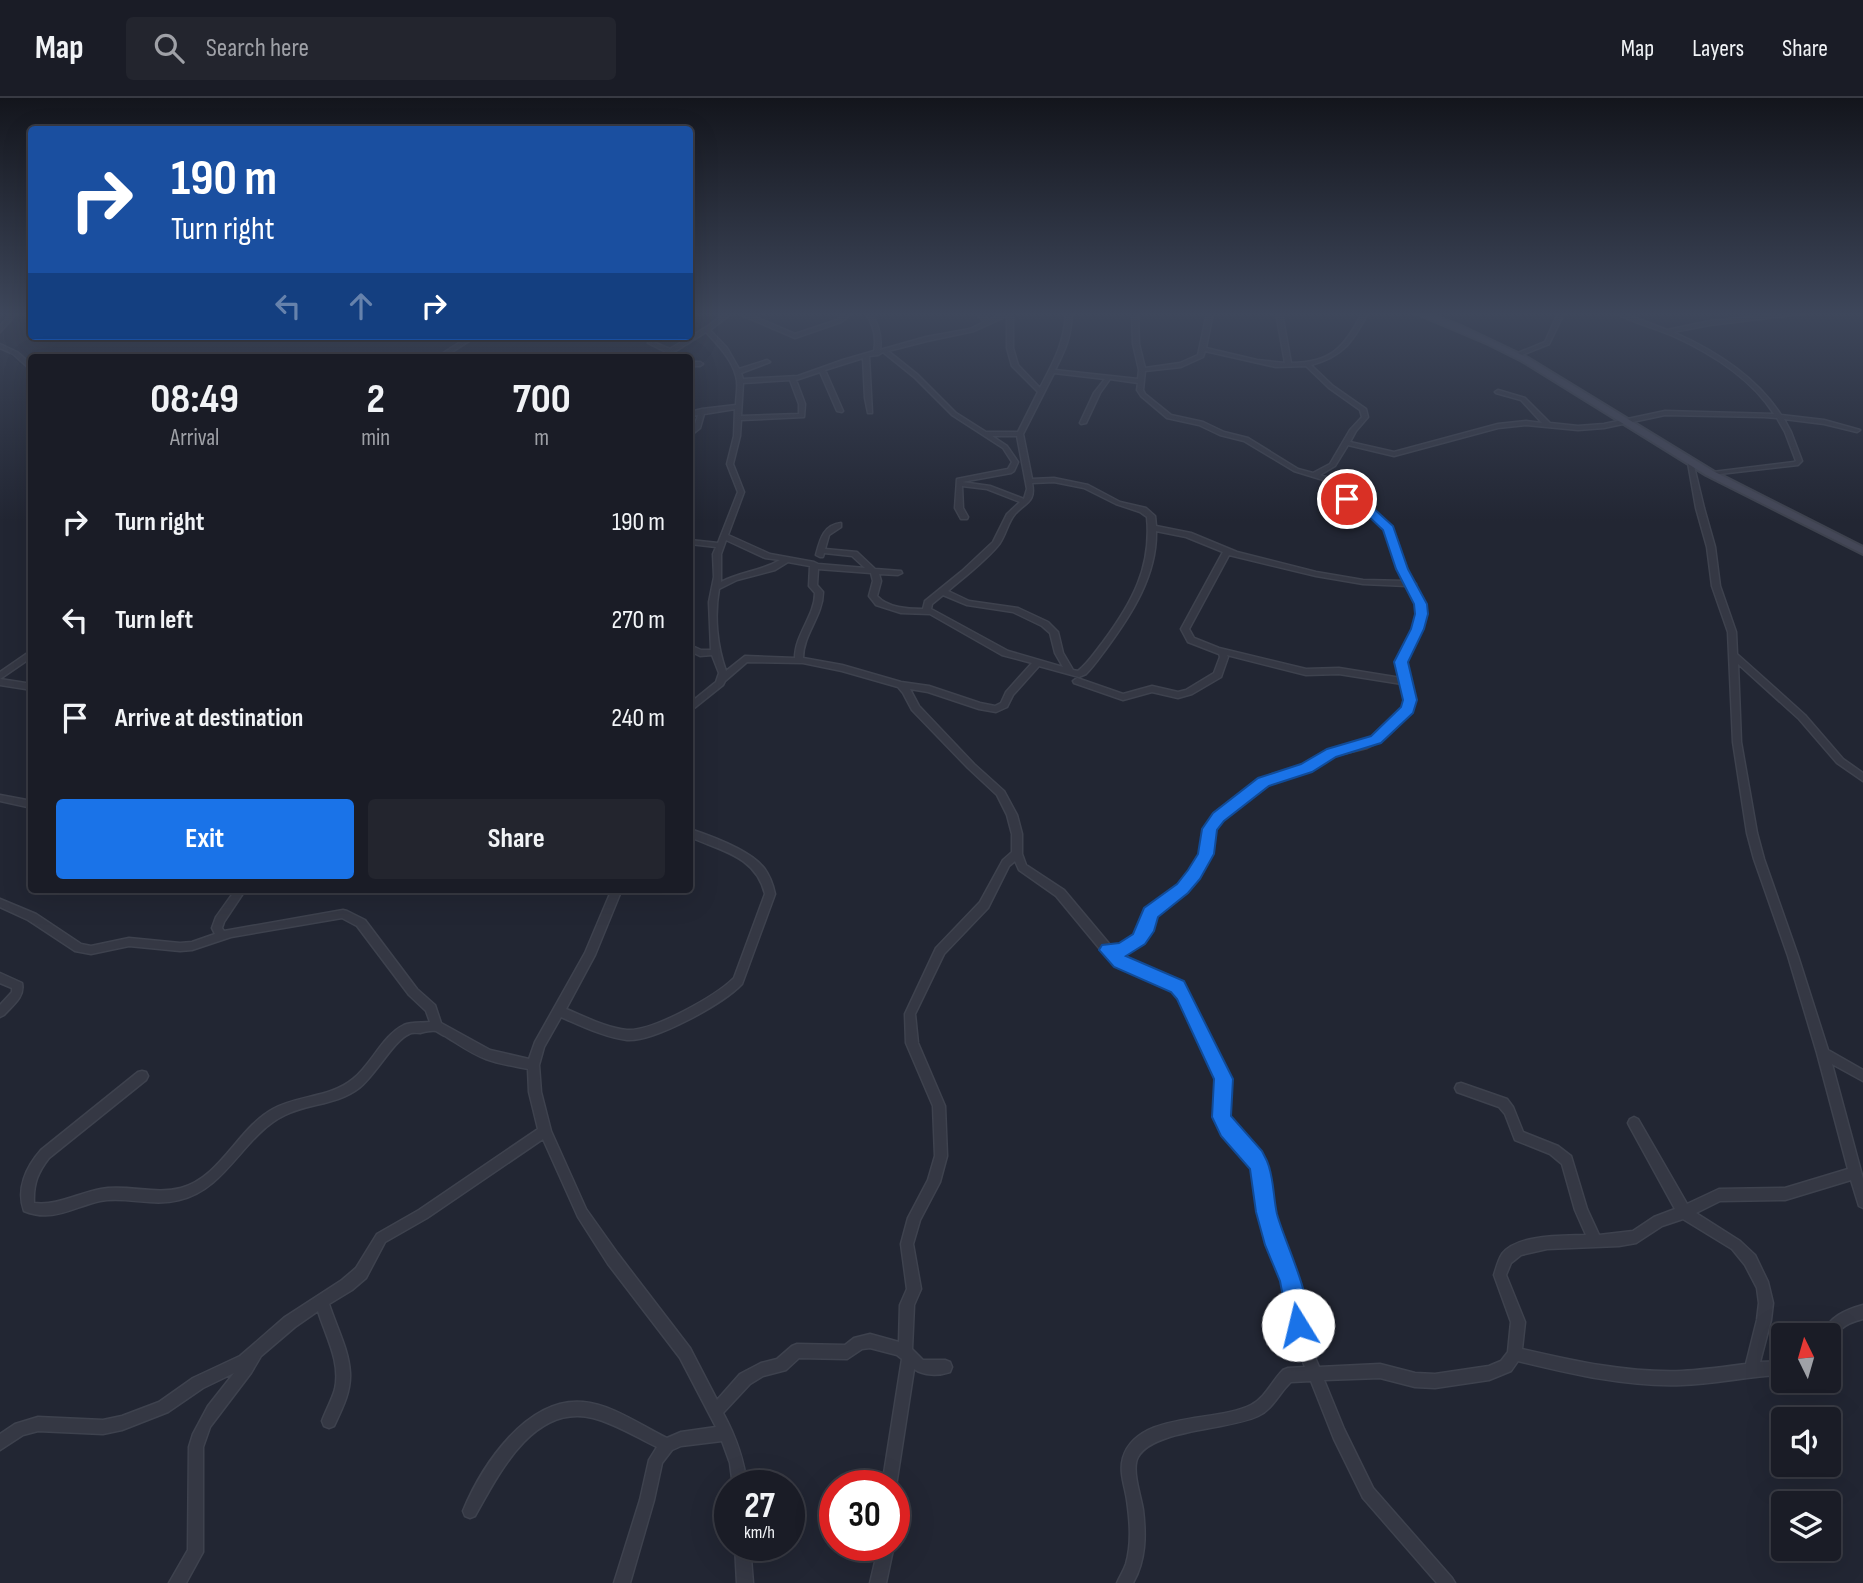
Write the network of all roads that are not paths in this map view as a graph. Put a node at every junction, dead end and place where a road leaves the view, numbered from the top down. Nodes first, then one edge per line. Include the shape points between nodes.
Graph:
1 (740, 382) edge
2 (794, 382) edge
3 (827, 382) edge
4 (869, 382) edge
5 (922, 382) edge
6 (1031, 382) edge
7 (1046, 382) edge
8 (1106, 382) edge
9 (1140, 382) edge
10 (1326, 382) edge
11 (1564, 382) edge
12 (1746, 382) edge
13 (1041, 392) junction
14 (1498, 392) dead end
15 (738, 407) junction
16 (702, 411) junction
17 (840, 411) dead end
18 (870, 412) dead end
19 (693, 413) edge
20 (1778, 416) junction
21 (737, 418) junction
22 (1624, 421) junction
23 (1083, 423) dead end
24 (1548, 425) junction
25 (1857, 430) dead end
26 (693, 431) edge
27 (985, 434) junction
28 (1020, 434) junction
29 (1347, 443) junction
30 (1691, 463) junction
31 (1713, 474) junction
32 (1315, 475) junction
33 (1028, 481) junction
34 (959, 484) junction
35 (1025, 502) junction
36 (964, 517) dead end
37 (838, 525) dead end
38 (1153, 528) junction
39 (723, 536) junction
40 (693, 542) edge
41 (720, 545) junction
42 (822, 551) junction
43 (1227, 551) junction
44 (1863, 551) edge
45 (786, 560) junction
46 (814, 565) junction
47 (873, 571) junction
48 (898, 573) dead end
49 (1412, 584) junction
50 (716, 588) junction
51 (943, 592) junction
52 (927, 610) junction
53 (693, 649) edge
54 (1216, 649) junction
55 (715, 652) junction
56 (1733, 654) junction
57 (28, 656) edge
58 (802, 661) junction
59 (1038, 662) junction
60 (1071, 672) junction
61 (0, 676) edge
62 (723, 679) junction
63 (1077, 681) dead end
64 (0, 682) edge
65 (1405, 682) junction
66 (901, 685) junction
67 (28, 686) edge
68 (693, 704) edge
69 (1863, 778) edge
70 (0, 798) edge
71 (28, 804) edge
72 (693, 834) edge
73 (1017, 854) junction
74 (238, 893) edge
75 (615, 893) edge
76 (0, 903) edge
77 (221, 936) junction
78 (1108, 950) junction
79 (0, 978) edge
80 (558, 1011) junction
81 (0, 1012) edge
82 (437, 1026) junction
83 (1823, 1053) junction
84 (533, 1065) junction
85 (142, 1076) dead end
86 (1863, 1076) edge
87 (1461, 1088) dead end
88 (1634, 1123) dead end
89 (545, 1131) junction
90 (1854, 1173) junction
91 (1863, 1202) edge
92 (1684, 1213) junction
93 (1595, 1241) junction
94 (322, 1302) junction
95 (1863, 1312) edge
96 (1837, 1323) edge
97 (258, 1351) junction
98 (907, 1354) junction
99 (1515, 1354) junction
100 (945, 1367) dead end
101 (1771, 1369) edge
102 (1751, 1370) junction
103 (1314, 1373) junction
104 (715, 1412) junction
105 (329, 1421) dead end
106 (726, 1433) junction
107 (0, 1443) edge
108 (667, 1445) junction
109 (738, 1470) edge
110 (891, 1470) edge
111 (470, 1511) dead end
112 (743, 1561) edge
113 (883, 1561) edge
114 (177, 1583) edge
115 (622, 1583) edge
116 (745, 1583) edge
117 (878, 1583) edge
118 (1125, 1583) edge
119 (1447, 1583) edge

1 - 15 street
2 - 21 street via 802,416
3 - 17 street
4 - 18 street
5 - 27 street via 954,414
6 - 13 street
7 - 13 street
8 - 23 street
9 - 32 street via 1143,395 1169,416 1246,439 1288,466
10 - 29 street via 1365,413
11 - 22 street
12 - 20 street
13 - 28 street
14 - 24 street via 1523,399
15 - 16 street
15 - 21 street
16 - 19 street
16 - 26 street
20 - 22 street via 1665,413
20 - 25 street
20 - 31 street via 1799,461
21 - 39 street via 730,464 741,492
22 - 24 street via 1586,428
22 - 30 street
24 - 29 street via 1498,426 1394,454
27 - 28 street
27 - 34 street via 1010,451 1015,462 1011,471 964,477
28 - 33 street
29 - 32 street via 1333,465
30 - 31 street
30 - 56 street via 1716,586 1732,632
31 - 44 street
32 - 49 street via 1336,482 1340,494 1381,520
33 - 35 street via 1030,495
33 - 38 street via 1086,486 1148,512
34 - 35 street via 993,488
34 - 36 street
35 - 51 street via 1011,514 996,543
37 - 42 street via 826,534
38 - 43 street via 1206,540
38 - 60 street via 1136,600 1087,669
39 - 41 street
39 - 45 street
40 - 41 street
41 - 50 street
42 - 46 street
42 - 47 street via 854,554
43 - 49 street via 1346,580
43 - 54 street via 1185,629 1191,640
45 - 46 street
45 - 50 street
46 - 47 street
46 - 58 street via 813,586 821,597 799,649
47 - 48 street
47 - 52 street via 877,581 873,596 880,603 904,611
49 - 65 street via 1422,614 1401,662
50 - 55 street
51 - 52 street via 928,603
51 - 60 street via 967,603 1015,610 1045,624 1054,632 1059,653
52 - 59 street via 1005,653
53 - 55 street
54 - 63 street via 1224,657 1218,675 1183,695 1147,690 1123,697
54 - 65 street via 1306,672 1339,671
55 - 62 street
56 - 69 street via 1802,717 1840,761
56 - 83 street via 1737,742 1752,833
57 - 61 street
58 - 62 street via 745,659
58 - 66 street
59 - 60 street
59 - 66 street via 996,709
62 - 68 street
64 - 67 street
65 - 78 street via 1408,709 1376,740 1332,752 1306,768 1263,782 1218,817 1194,875 1150,913 1139,939 1121,950
66 - 73 street via 915,708 1001,793 1013,815
70 - 71 street
72 - 80 street via 759,866 769,884 770,894 738,981 655,1030 638,1035
73 - 78 street via 1022,867 1060,893
73 - 98 street via 1006,863 984,905 940,951 910,1014 912,1043 939,1106 941,1156 934,1182 914,1218 908,1244 914,1289 907,1305
74 - 77 street via 220,920
75 - 80 street via 590,955
76 - 77 street via 32,917 79,948 91,950 129,943 180,947
77 - 82 street via 351,915 431,1008
78 - 103 street via 1120,962 1177,986 1183,994 1223,1079 1221,1117 1259,1168 1267,1212 1291,1281 1298,1325
79 - 81 street via 18,986 17,994
80 - 84 street
82 - 84 street via 488,1055
82 - 85 street via 401,1033 348,1089 270,1117 226,1163 188,1192 172,1196 111,1193 50,1209 28,1207 27,1182 34,1167
83 - 86 street
83 - 90 street
84 - 89 street
87 - 93 street via 1503,1102 1519,1136 1567,1160
88 - 92 street
89 - 94 street via 381,1238 361,1273
89 - 104 street via 582,1213 685,1353
90 - 91 street
90 - 92 street via 1784,1194 1719,1195
92 - 93 street via 1658,1221 1636,1237
92 - 102 street via 1735,1245 1750,1260 1763,1287 1764,1320
93 - 99 street via 1518,1248 1506,1258 1500,1275 1518,1322
94 - 97 street via 290,1322
94 - 105 street via 345,1367 342,1391
95 - 96 street
97 - 107 street via 142,1416 103,1427 38,1424 20,1429
97 - 114 street via 200,1430 195,1552
98 - 100 street via 920,1366
98 - 104 street via 870,1341 847,1352 797,1351 781,1365 745,1379
98 - 110 street
99 - 102 street via 1574,1368 1652,1378 1714,1377
99 - 103 street via 1506,1366 1462,1378 1415,1380 1380,1371
101 - 102 street
103 - 118 street via 1288,1375 1271,1400 1249,1414 1173,1430 1133,1450 1129,1476 1137,1549 1133,1571
103 - 119 street via 1368,1493
104 - 106 street
106 - 108 street
106 - 109 street
108 - 111 street via 596,1412 565,1410 539,1420 513,1440
108 - 115 street via 656,1460
112 - 116 street
113 - 117 street

